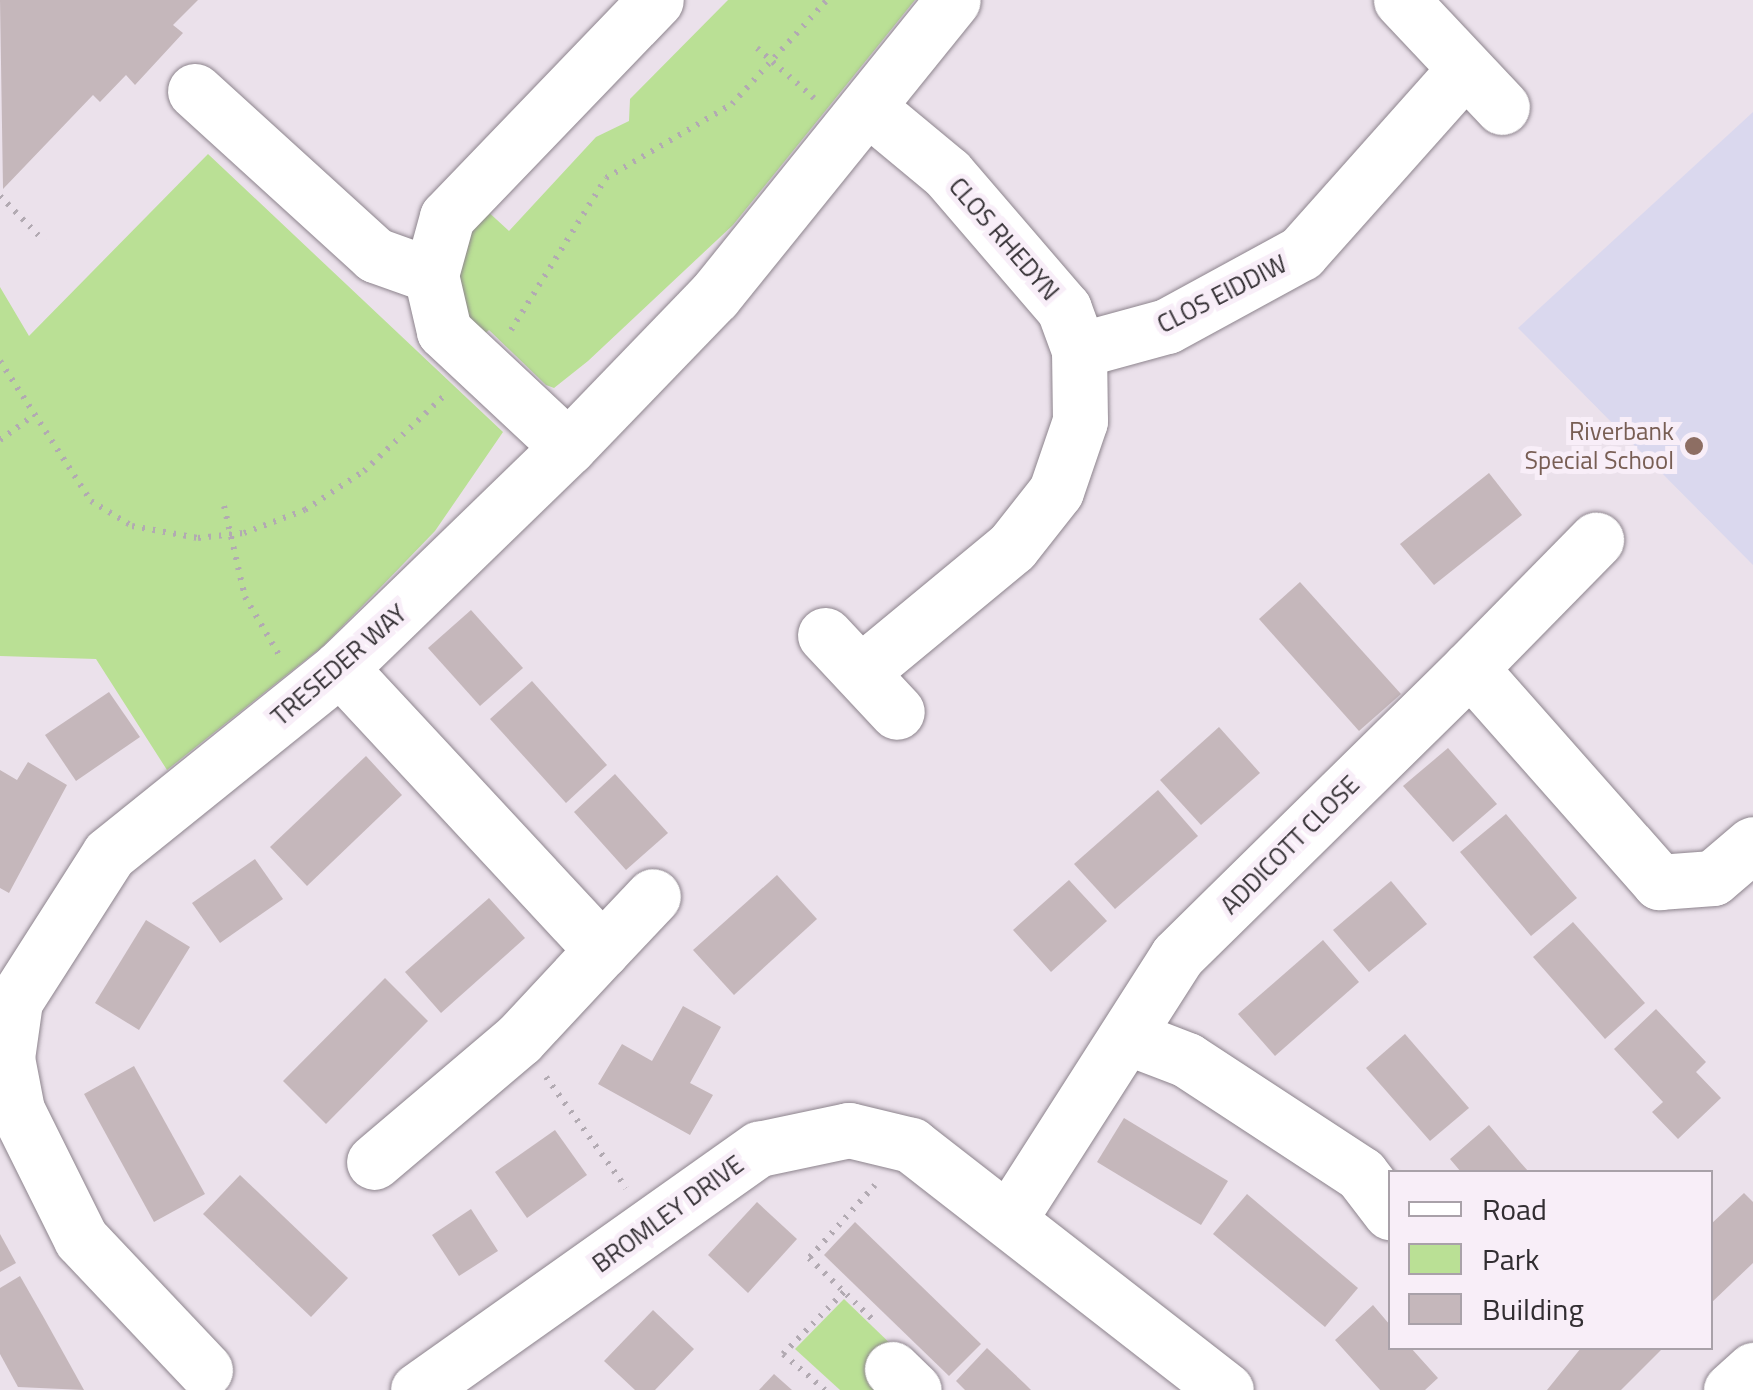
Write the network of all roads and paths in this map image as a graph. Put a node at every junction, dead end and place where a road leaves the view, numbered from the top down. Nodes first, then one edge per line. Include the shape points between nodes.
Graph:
1 (656, 0) edge
2 (827, 0) edge
3 (953, 0) edge
4 (1412, 14) edge
5 (757, 48) dead end
6 (772, 62) junction
7 (196, 91) dead end
8 (850, 110) junction
9 (0, 196) edge
10 (44, 241) dead end
11 (432, 275) junction
12 (500, 343) dead end
13 (1079, 350) junction
14 (0, 361) edge
15 (452, 388) dead end
16 (34, 415) junction
17 (0, 440) edge
18 (568, 447) junction
19 (224, 506) dead end
20 (228, 538) junction
21 (1596, 540) dead end
22 (1470, 668) junction
23 (324, 681) junction
24 (898, 712) dead end
25 (1753, 844) edge
26 (652, 896) dead end
27 (602, 950) junction
28 (16, 962) edge
29 (1130, 1038) junction
30 (519, 1039) junction
31 (911, 1145) junction
32 (374, 1162) dead end
33 (1388, 1209) edge
34 (1009, 1218) junction
35 (653, 1226) junction
36 (844, 1292) junction
37 (205, 1370) dead end
38 (1753, 1370) edge
39 (903, 1379) edge
40 (418, 1390) edge
41 (825, 1390) edge
42 (1226, 1390) edge
43 (1731, 1390) edge

1 - 11 street via 447,217
2 - 6 path
3 - 8 street, TRESEDER WAY
4 - 13 street, CLOS EIDDIW via 1483,88 1301,253 1167,326
5 - 6 path
6 - 8 path
6 - 12 path via 732,104 606,178 544,285
7 - 11 street via 375,254
8 - 13 street, CLOS RHEDYN via 947,173 1064,309
8 - 18 street, TRESEDER WAY via 714,296
9 - 10 path
11 - 18 street via 444,332
13 - 24 street, CLOS RHEDYN via 1080,421 1056,491 1012,547 843,653
14 - 16 path
15 - 20 path via 337,491 272,526
16 - 17 path
16 - 20 path via 73,482 109,516 166,534
18 - 23 street, TRESEDER WAY
19 - 20 path
20 - 23 path via 258,623
21 - 22 street, ADDICOTT CLOSE
22 - 25 street via 1659,882 1714,878
22 - 29 street, ADDICOTT CLOSE via 1177,956
23 - 27 street
23 - 28 street, TRESEDER WAY via 109,854
26 - 27 street
27 - 30 street
28 - 37 street, TRESEDER WAY via 7,1058 17,1110 81,1239
29 - 33 street via 1187,1060 1361,1174
29 - 34 street, ADDICOTT CLOSE
30 - 32 street
30 - 35 path
31 - 34 street, BROMLEY DRIVE
31 - 35 street, BROMLEY DRIVE via 848,1130 801,1135 759,1149
31 - 36 path via 808,1258
34 - 42 street, BROMLEY DRIVE
35 - 40 street, BROMLEY DRIVE
36 - 39 path via 904,1351
36 - 41 path via 783,1354
38 - 43 street

